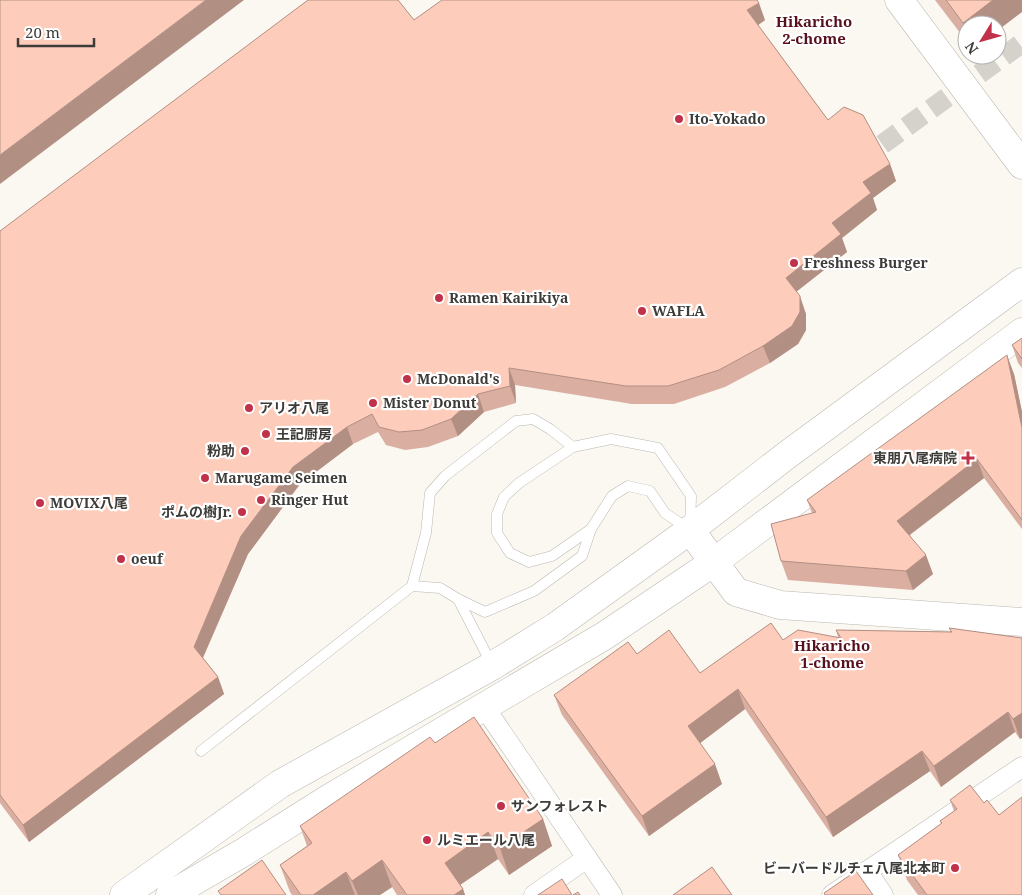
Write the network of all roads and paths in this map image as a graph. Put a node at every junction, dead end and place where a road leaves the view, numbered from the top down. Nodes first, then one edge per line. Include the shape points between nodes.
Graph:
1 (900, 0) edge
2 (1022, 165) edge
3 (1022, 282) edge
4 (1022, 332) edge
5 (572, 447) junction
6 (591, 529) junction
7 (690, 530) junction
8 (714, 562) junction
9 (412, 586) junction
10 (458, 599) junction
11 (1022, 622) edge
12 (492, 666) junction
13 (485, 708) junction
14 (201, 750) dead end
15 (1022, 766) edge
16 (587, 858) junction
17 (867, 871) junction
18 (124, 895) edge
19 (170, 895) edge
20 (534, 895) edge
21 (612, 895) edge
22 (832, 895) edge
23 (884, 895) edge

1 - 2 street
3 - 7 street
4 - 8 street
5 - 6 lane via 504,497 497,514 497,533 510,553 529,562 552,556
5 - 7 lane via 611,439 658,448 691,496
5 - 9 lane via 533,419 516,422 445,476 430,493 426,533
6 - 7 lane via 612,496 628,486 650,491 665,513
6 - 10 lane via 582,556 534,591 485,612
7 - 8 street
7 - 12 street via 555,627
8 - 11 street via 736,592 780,605
8 - 13 street via 604,636
9 - 10 lane via 440,588
9 - 14 lane
10 - 12 lane
12 - 18 street via 280,784
13 - 16 street
13 - 19 street via 328,798
15 - 17 street
16 - 20 street
16 - 21 street
17 - 22 street
17 - 23 street

